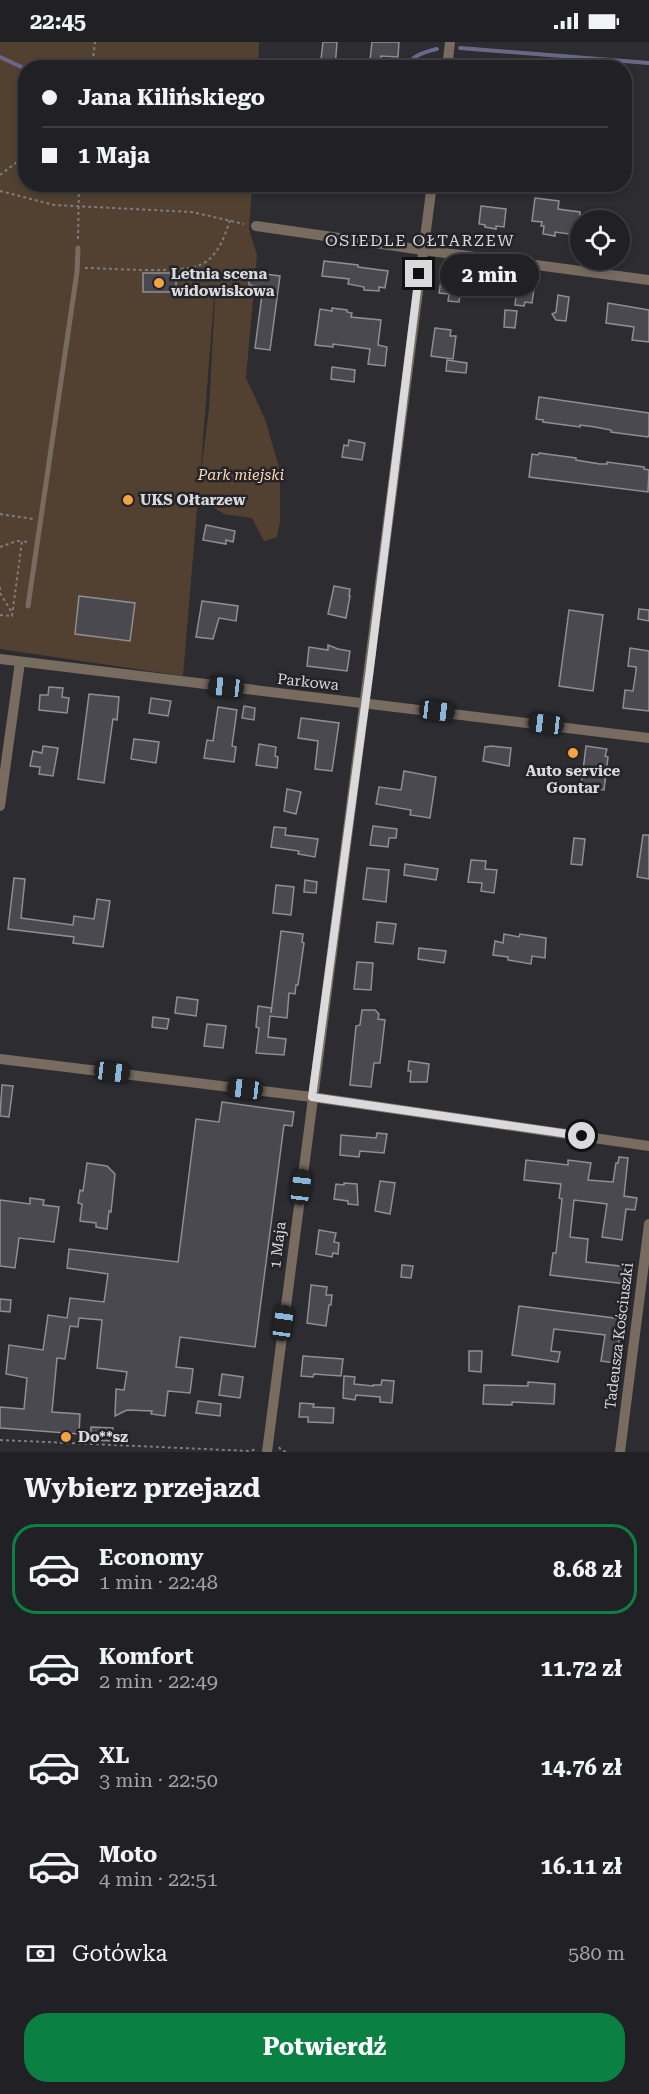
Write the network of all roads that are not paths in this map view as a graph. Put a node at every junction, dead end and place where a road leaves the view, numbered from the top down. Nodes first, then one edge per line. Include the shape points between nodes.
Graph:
1 (450, 42) edge
2 (448, 60) edge
3 (431, 192) edge
4 (256, 226) road end
5 (78, 248) road end
6 (423, 250) junction
7 (649, 280) edge
8 (28, 606) dead end
9 (0, 659) edge
10 (20, 662) junction
11 (364, 703) junction
12 (649, 738) edge
13 (0, 806) edge
14 (0, 1059) edge
15 (312, 1097) junction
16 (649, 1146) edge
17 (649, 1224) edge
18 (267, 1452) edge
19 (620, 1452) edge

1 - 2 street
3 - 6 street, 1 Maja
4 - 6 street
5 - 8 lane
6 - 7 street
6 - 11 street, 1 Maja
9 - 10 street, Parkowa
10 - 11 street, Parkowa
10 - 13 street
11 - 12 street, Parkowa
11 - 15 street, 1 Maja
14 - 15 street
15 - 16 street
15 - 18 street, 1 Maja
17 - 19 street, Tadeusza Kościuszki

